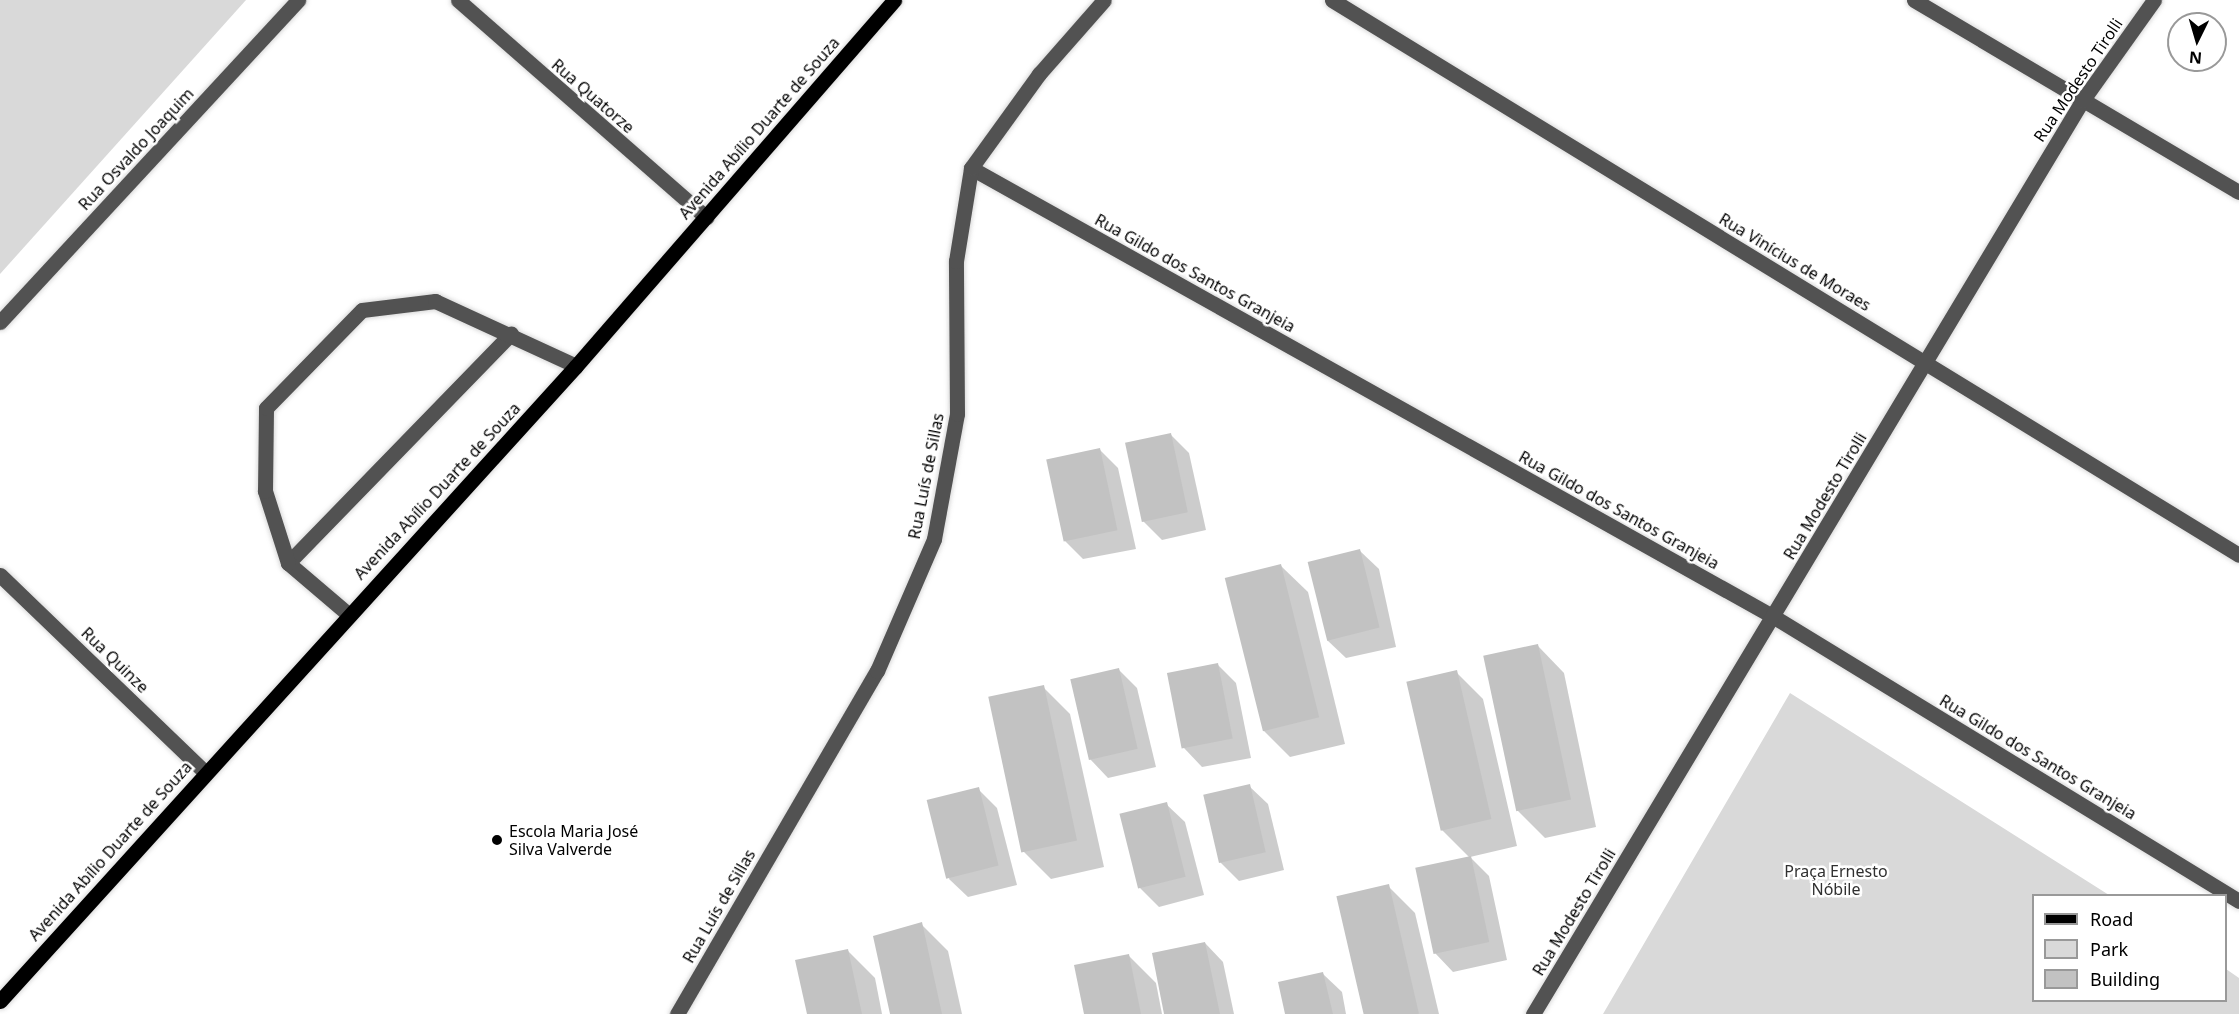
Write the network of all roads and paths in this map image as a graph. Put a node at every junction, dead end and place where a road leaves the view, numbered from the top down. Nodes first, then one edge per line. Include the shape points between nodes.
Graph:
1 (298, 0) edge
2 (458, 0) edge
3 (894, 0) edge
4 (1104, 0) edge
5 (1332, 0) edge
6 (1914, 0) edge
7 (2154, 0) edge
8 (2082, 101) junction
9 (971, 168) junction
10 (2239, 192) edge
11 (706, 217) junction
12 (0, 322) edge
13 (511, 334) junction
14 (1926, 363) junction
15 (576, 366) junction
16 (2239, 555) edge
17 (288, 563) junction
18 (0, 575) edge
19 (348, 614) junction
20 (1774, 617) junction
21 (205, 772) junction
22 (2239, 901) edge
23 (0, 1001) edge
24 (677, 1014) edge
25 (1533, 1014) edge

1 - 12 street, Rua Osvaldo Joaquim
2 - 11 street, Rua Quatorze
3 - 11 main road, Avenida Abílio Duarte de Souza
4 - 9 street, Rua Luís de Sillas via 1039,74
5 - 14 street, Rua Vinícius de Moraes
6 - 8 street
7 - 8 street, Rua Modesto Tirolli
8 - 10 street
8 - 14 street, Rua Modesto Tirolli
9 - 20 street, Rua Gildo dos Santos Granjeia
9 - 24 street, Rua Luís de Sillas via 956,261 957,414 934,539 878,671
11 - 15 main road, Avenida Abílio Duarte de Souza
13 - 15 street
13 - 17 street
13 - 17 street via 435,300 362,310 266,408 266,491
14 - 16 street, Rua Vinícius de Moraes
14 - 20 street, Rua Modesto Tirolli
15 - 19 main road, Avenida Abílio Duarte de Souza
17 - 19 street
18 - 21 street, Rua Quinze
19 - 21 main road, Avenida Abílio Duarte de Souza
20 - 22 street, Rua Gildo dos Santos Granjeia
20 - 25 street, Rua Modesto Tirolli
21 - 23 main road, Avenida Abílio Duarte de Souza

